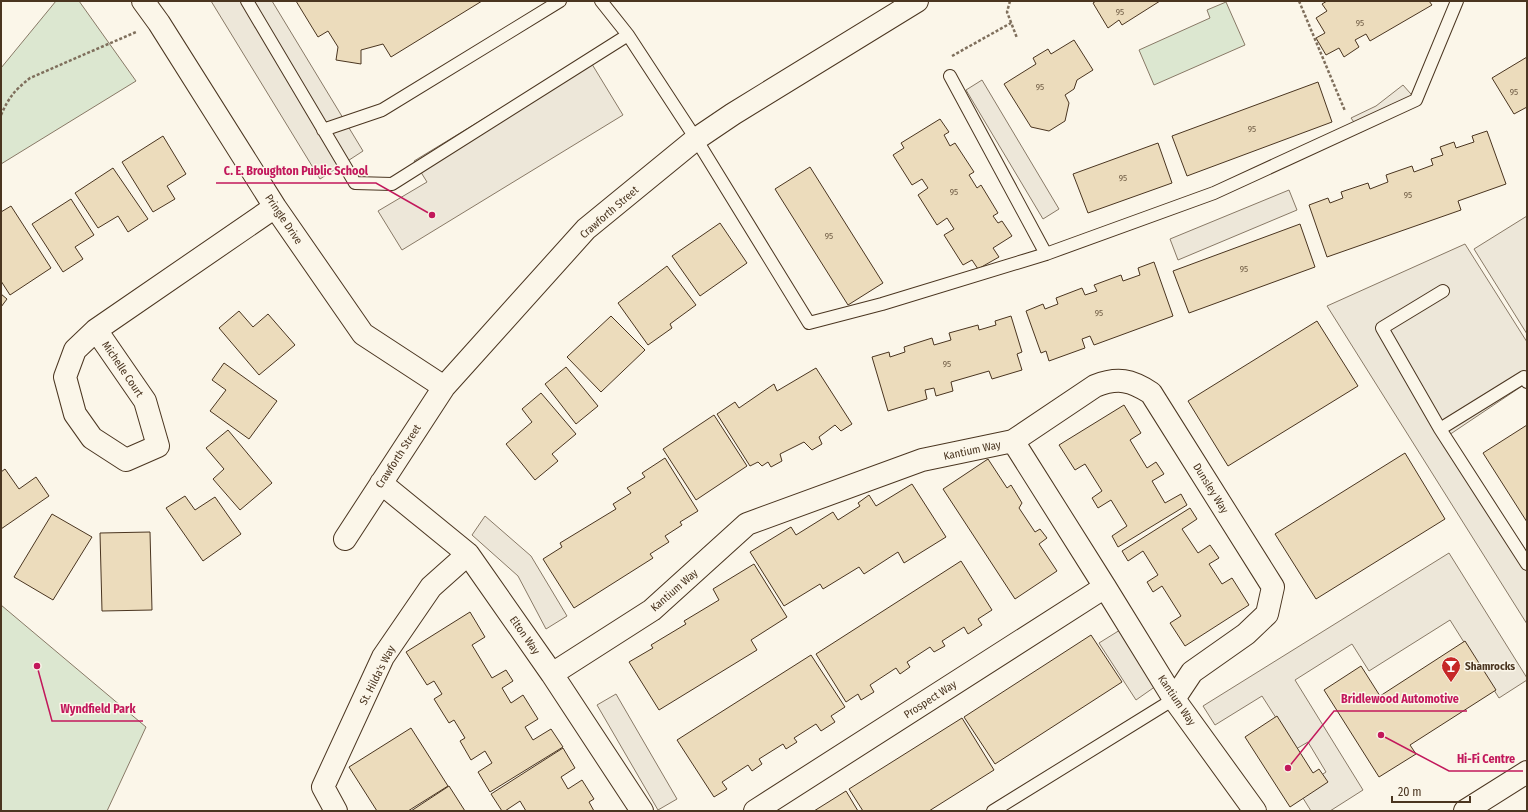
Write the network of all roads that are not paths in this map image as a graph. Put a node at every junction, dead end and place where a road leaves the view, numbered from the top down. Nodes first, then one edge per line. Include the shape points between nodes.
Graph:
1 (143, 1) edge
2 (247, 1) edge
3 (560, 1) edge
4 (601, 1) edge
5 (917, 1) edge
6 (1457, 1) edge
7 (628, 35) junction
8 (950, 76) dead end
9 (323, 130) junction
10 (696, 139) junction
11 (275, 207) junction
12 (1046, 254) junction
13 (1443, 290) dead end
14 (96, 330) junction
15 (1527, 382) edge
16 (444, 387) junction
17 (1440, 429) junction
18 (1013, 441) junction
19 (381, 483) junction
20 (345, 539) dead end
21 (468, 554) junction
22 (1527, 564) edge
23 (1106, 587) junction
24 (552, 674) junction
25 (1174, 699) junction
26 (1527, 772) edge
27 (1010, 806) edge
28 (336, 811) edge
29 (642, 811) edge
30 (755, 811) edge
31 (993, 811) edge
32 (1255, 811) edge
33 (1465, 811) edge

1 - 11 street, Pringle Drive
2 - 9 lane
3 - 9 lane via 382,110
4 - 7 lane
5 - 10 street, Crawforth Street
6 - 12 lane via 1416,100 1214,193
7 - 9 lane via 392,184 355,183
7 - 10 lane
8 - 12 lane
10 - 12 lane via 809,323 882,304
10 - 16 street, Crawforth Street via 586,229
11 - 14 street, Michelle Court
11 - 16 street, Pringle Drive via 363,334
13 - 17 lane via 1382,328
14 - 14 street, Michelle Court via 75,350 66,377 75,414 92,438 126,460 158,446 145,401
15 - 17 lane via 1524,377
16 - 19 street, Crawforth Street
17 - 22 lane
18 - 23 street, Kantium Way
18 - 24 street, Kantium Way via 922,460 747,524 652,610
18 - 25 street, Dunsley Way via 1095,386 1106,381 1124,380 1135,383 1151,393 1273,587 1267,614 1246,634 1192,672
19 - 20 street, Crawforth Street
19 - 21 street, Elton Way
21 - 24 street, Elton Way
21 - 28 street, St. Hilda's Way via 431,587 384,656 323,787
23 - 25 street, Kantium Way
23 - 30 street, Prospect Way
24 - 29 street, Elton Way
25 - 27 lane
25 - 32 street, Kantium Way
26 - 33 street
27 - 31 lane

